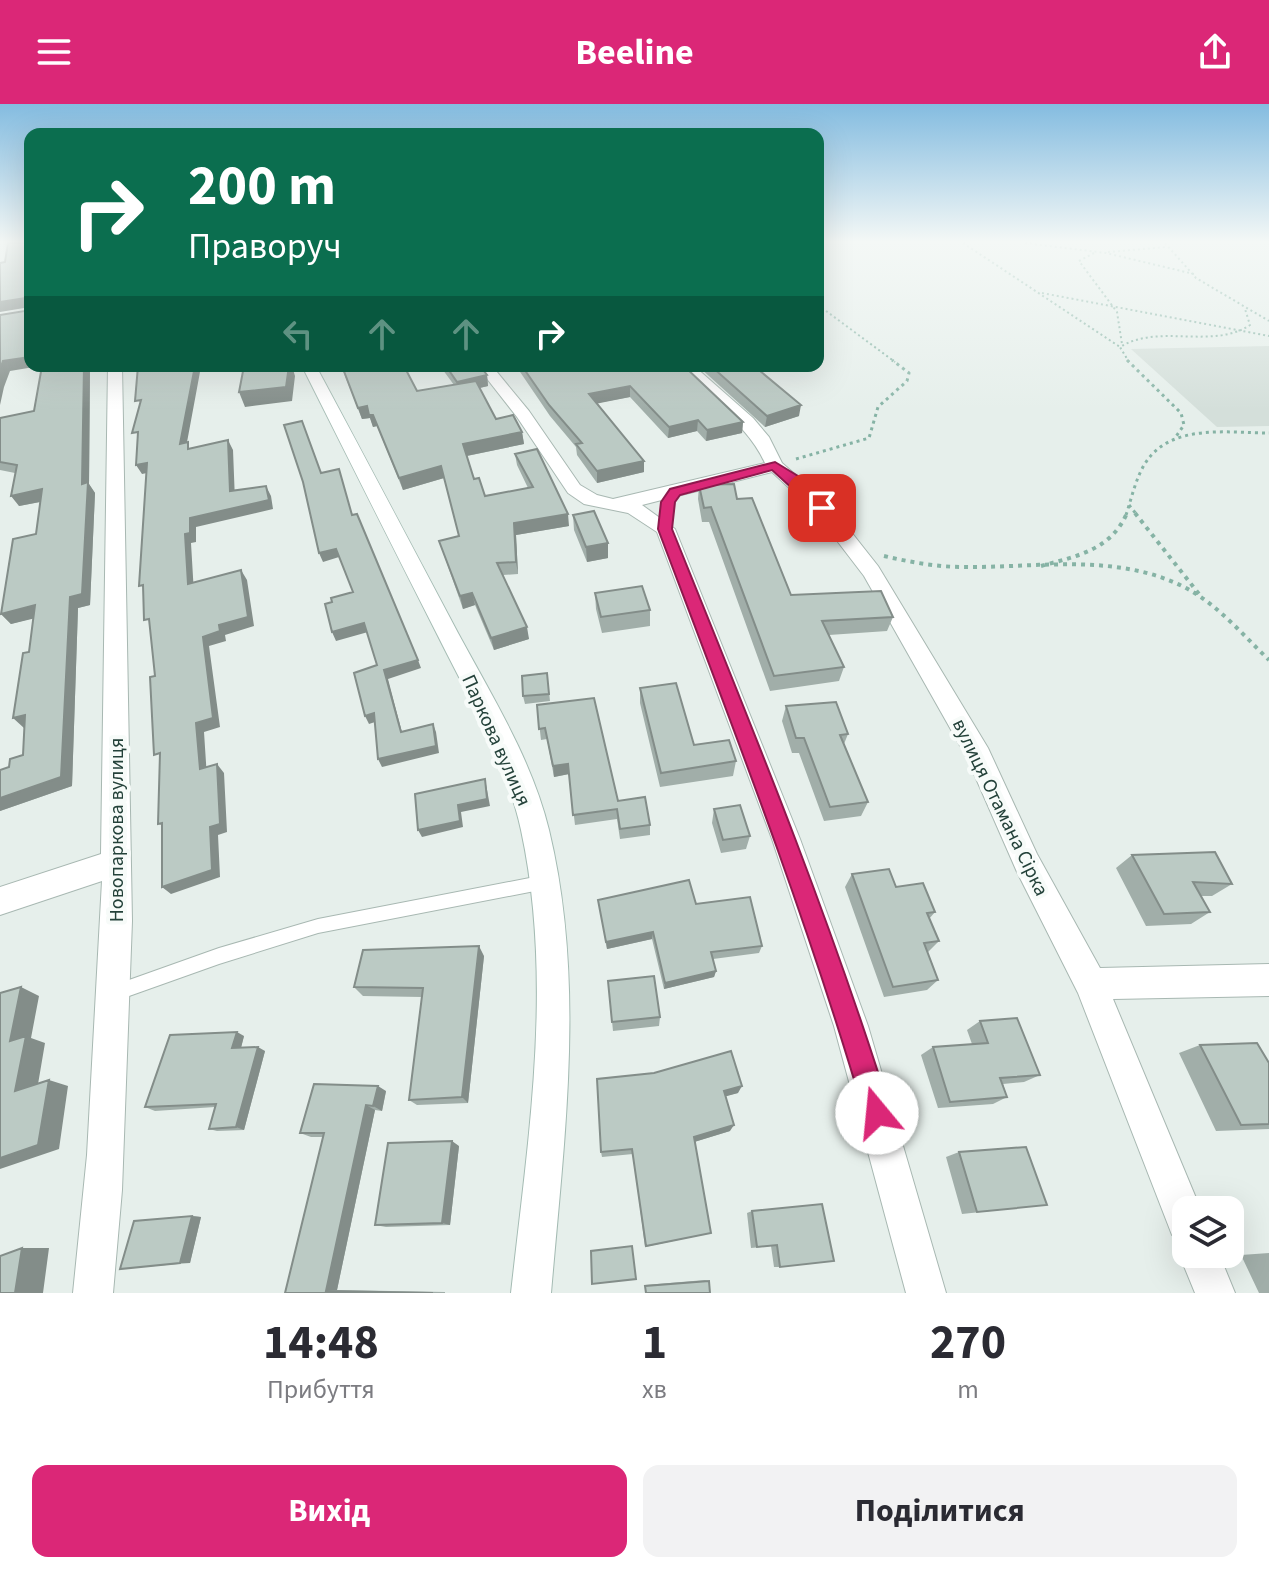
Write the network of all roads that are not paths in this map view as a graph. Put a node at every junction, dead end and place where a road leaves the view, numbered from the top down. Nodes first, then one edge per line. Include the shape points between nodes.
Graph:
1 (115, 372) edge
2 (312, 372) edge
3 (489, 372) edge
4 (692, 372) edge
5 (775, 466) junction
6 (675, 492) junction
7 (618, 503) junction
8 (665, 529) junction
9 (115, 863) junction
10 (546, 882) junction
11 (0, 901) edge
12 (1269, 980) edge
13 (1091, 984) junction
14 (112, 994) junction
15 (1176, 1196) edge
16 (1205, 1268) edge
17 (93, 1293) edge
18 (531, 1293) edge
19 (926, 1293) edge
20 (1215, 1293) edge

1 - 9 street, Новопаркова вулиця
2 - 10 street, Паркова вулиця via 499,733 521,783
3 - 7 street via 574,489 591,500
4 - 5 street, вулиця Отамана Сірка via 747,421
5 - 6 street
5 - 13 street, вулиця Отамана Сірка via 810,494 893,603 972,742 1027,863
6 - 7 street
6 - 8 street via 668,502
7 - 8 street
8 - 19 street via 786,839 851,1026
9 - 11 street
9 - 14 street, Новопаркова вулиця via 119,894
10 - 14 lane via 318,926
10 - 18 street, Паркова вулиця via 554,987
12 - 13 street
13 - 15 street, вулиця Отамана Сірка
14 - 17 street, Новопаркова вулиця via 109,1129
16 - 20 street

